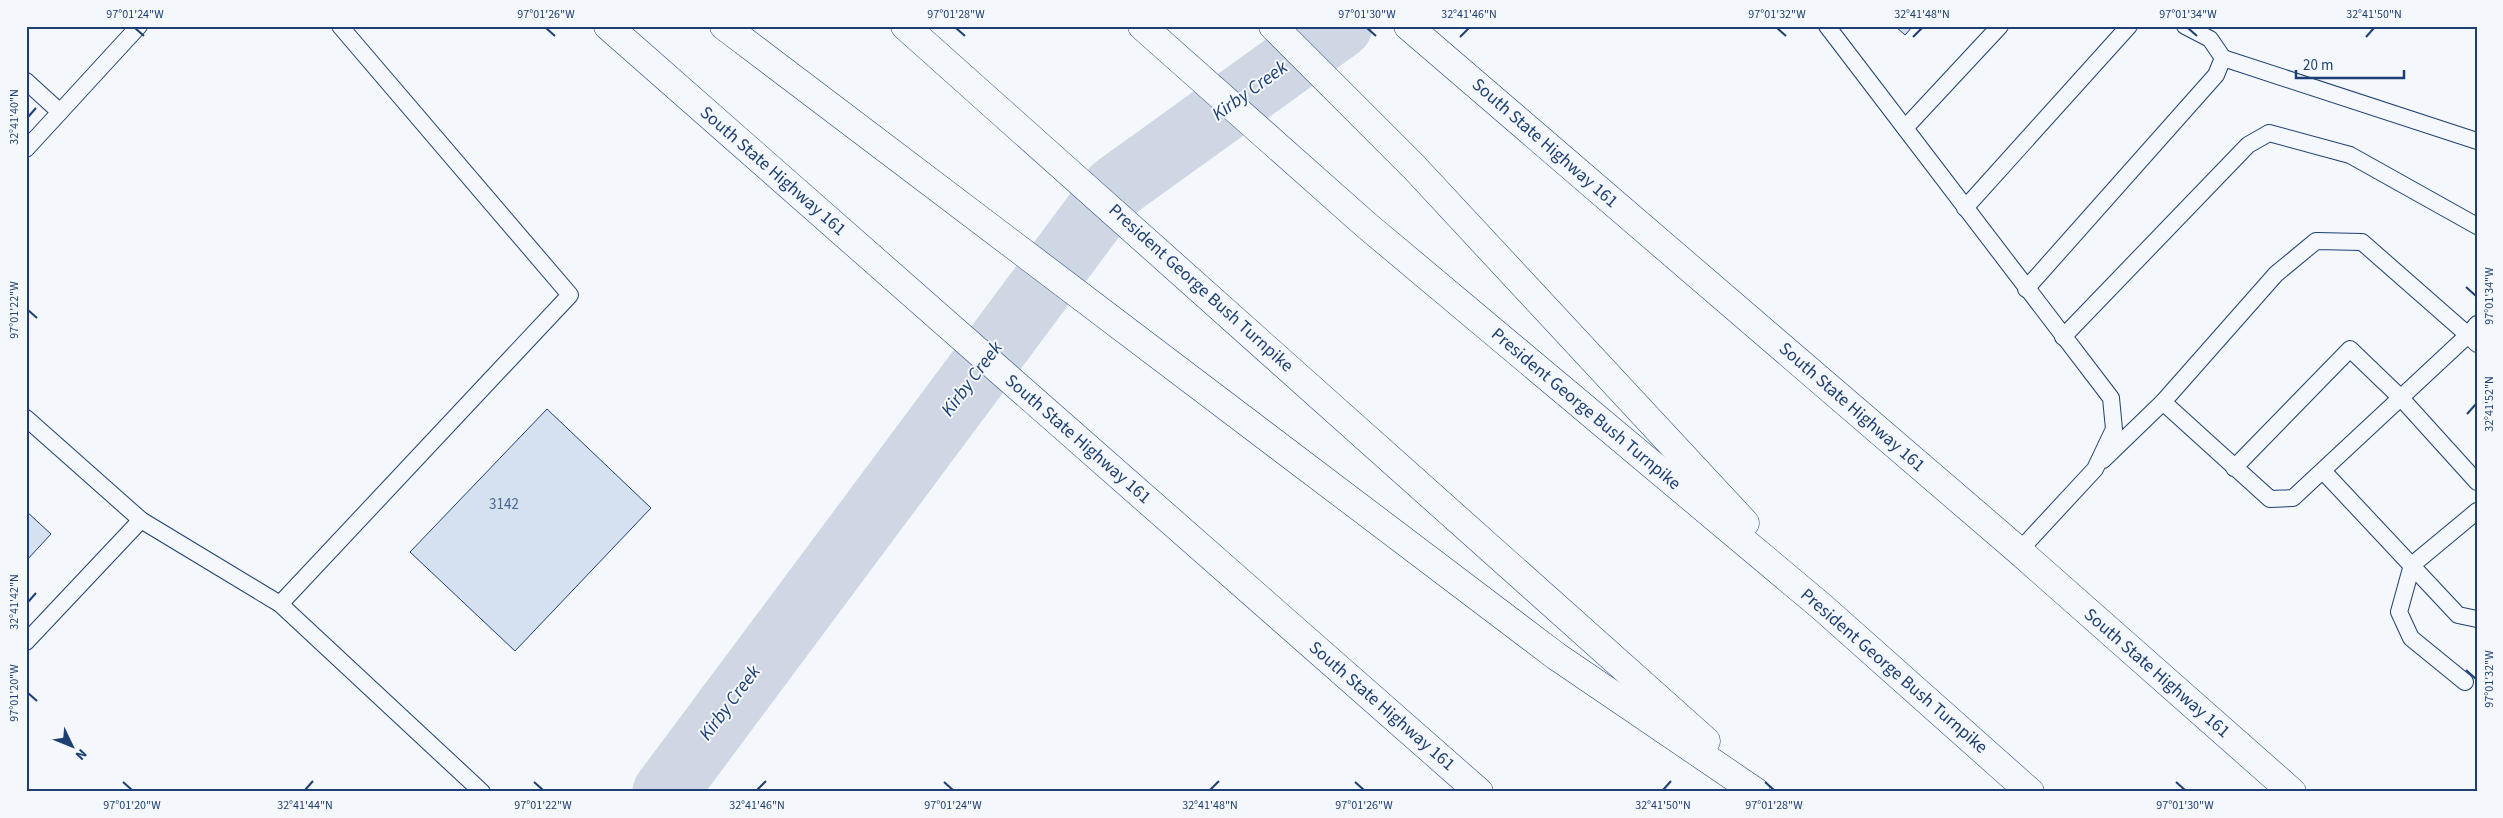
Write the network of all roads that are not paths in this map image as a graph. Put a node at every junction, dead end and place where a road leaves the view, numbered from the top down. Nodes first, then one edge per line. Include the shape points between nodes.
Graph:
1 (139, 26) edge
2 (340, 26) edge
3 (724, 26) edge
4 (906, 26) edge
5 (1142, 26) edge
6 (1273, 26) edge
7 (1408, 26) edge
8 (1827, 26) edge
9 (2000, 26) edge
10 (2129, 26) edge
11 (2185, 26) edge
12 (613, 30) edge
13 (2223, 58) junction
14 (26, 81) edge
15 (60, 112) junction
16 (1905, 128) junction
17 (2477, 141) edge
18 (26, 149) edge
19 (1965, 208) junction
20 (2477, 226) edge
21 (2026, 289) junction
22 (2474, 334) edge
23 (2063, 336) junction
24 (2401, 398) junction
25 (2164, 402) junction
26 (26, 418) edge
27 (2234, 468) junction
28 (2095, 469) junction
29 (2323, 471) junction
30 (2477, 482) edge
31 (2477, 511) edge
32 (141, 520) junction
33 (2019, 551) junction
34 (2412, 565) junction
35 (280, 604) junction
36 (1822, 607) junction
37 (2477, 619) edge
38 (26, 642) edge
39 (2464, 682) dead end
40 (482, 792) edge
41 (1479, 792) edge
42 (1756, 792) edge
43 (1763, 792) edge
44 (2030, 792) edge
45 (2292, 792) edge

1 - 15 lane
2 - 35 lane via 570,295
3 - 42 main road via 1556,656
4 - 43 main road, President George Bush Turnpike
5 - 36 main road, President George Bush Turnpike via 1365,224
6 - 36 main road via 1414,168
7 - 33 main road, South State Highway 161
8 - 16 lane
9 - 16 lane
10 - 19 lane
11 - 13 lane via 2210,39
12 - 41 main road, South State Highway 161
13 - 17 lane
13 - 21 lane via 2216,76
14 - 15 lane
15 - 18 lane
16 - 19 lane
19 - 21 lane
20 - 23 lane via 2350,155 2269,133 2248,145
21 - 23 lane
22 - 24 lane
22 - 25 lane via 2362,242 2316,241 2276,274
23 - 28 lane via 2112,398 2114,429
24 - 27 lane via 2350,349
24 - 29 lane
24 - 30 lane
25 - 27 lane
25 - 28 lane
26 - 32 lane
27 - 29 lane via 2270,499 2293,498
28 - 33 lane
29 - 34 lane
31 - 34 lane
32 - 35 lane
32 - 38 lane
33 - 45 main road, South State Highway 161
34 - 37 lane via 2458,615
34 - 39 lane via 2399,612 2411,638
35 - 40 lane
36 - 44 main road, President George Bush Turnpike

